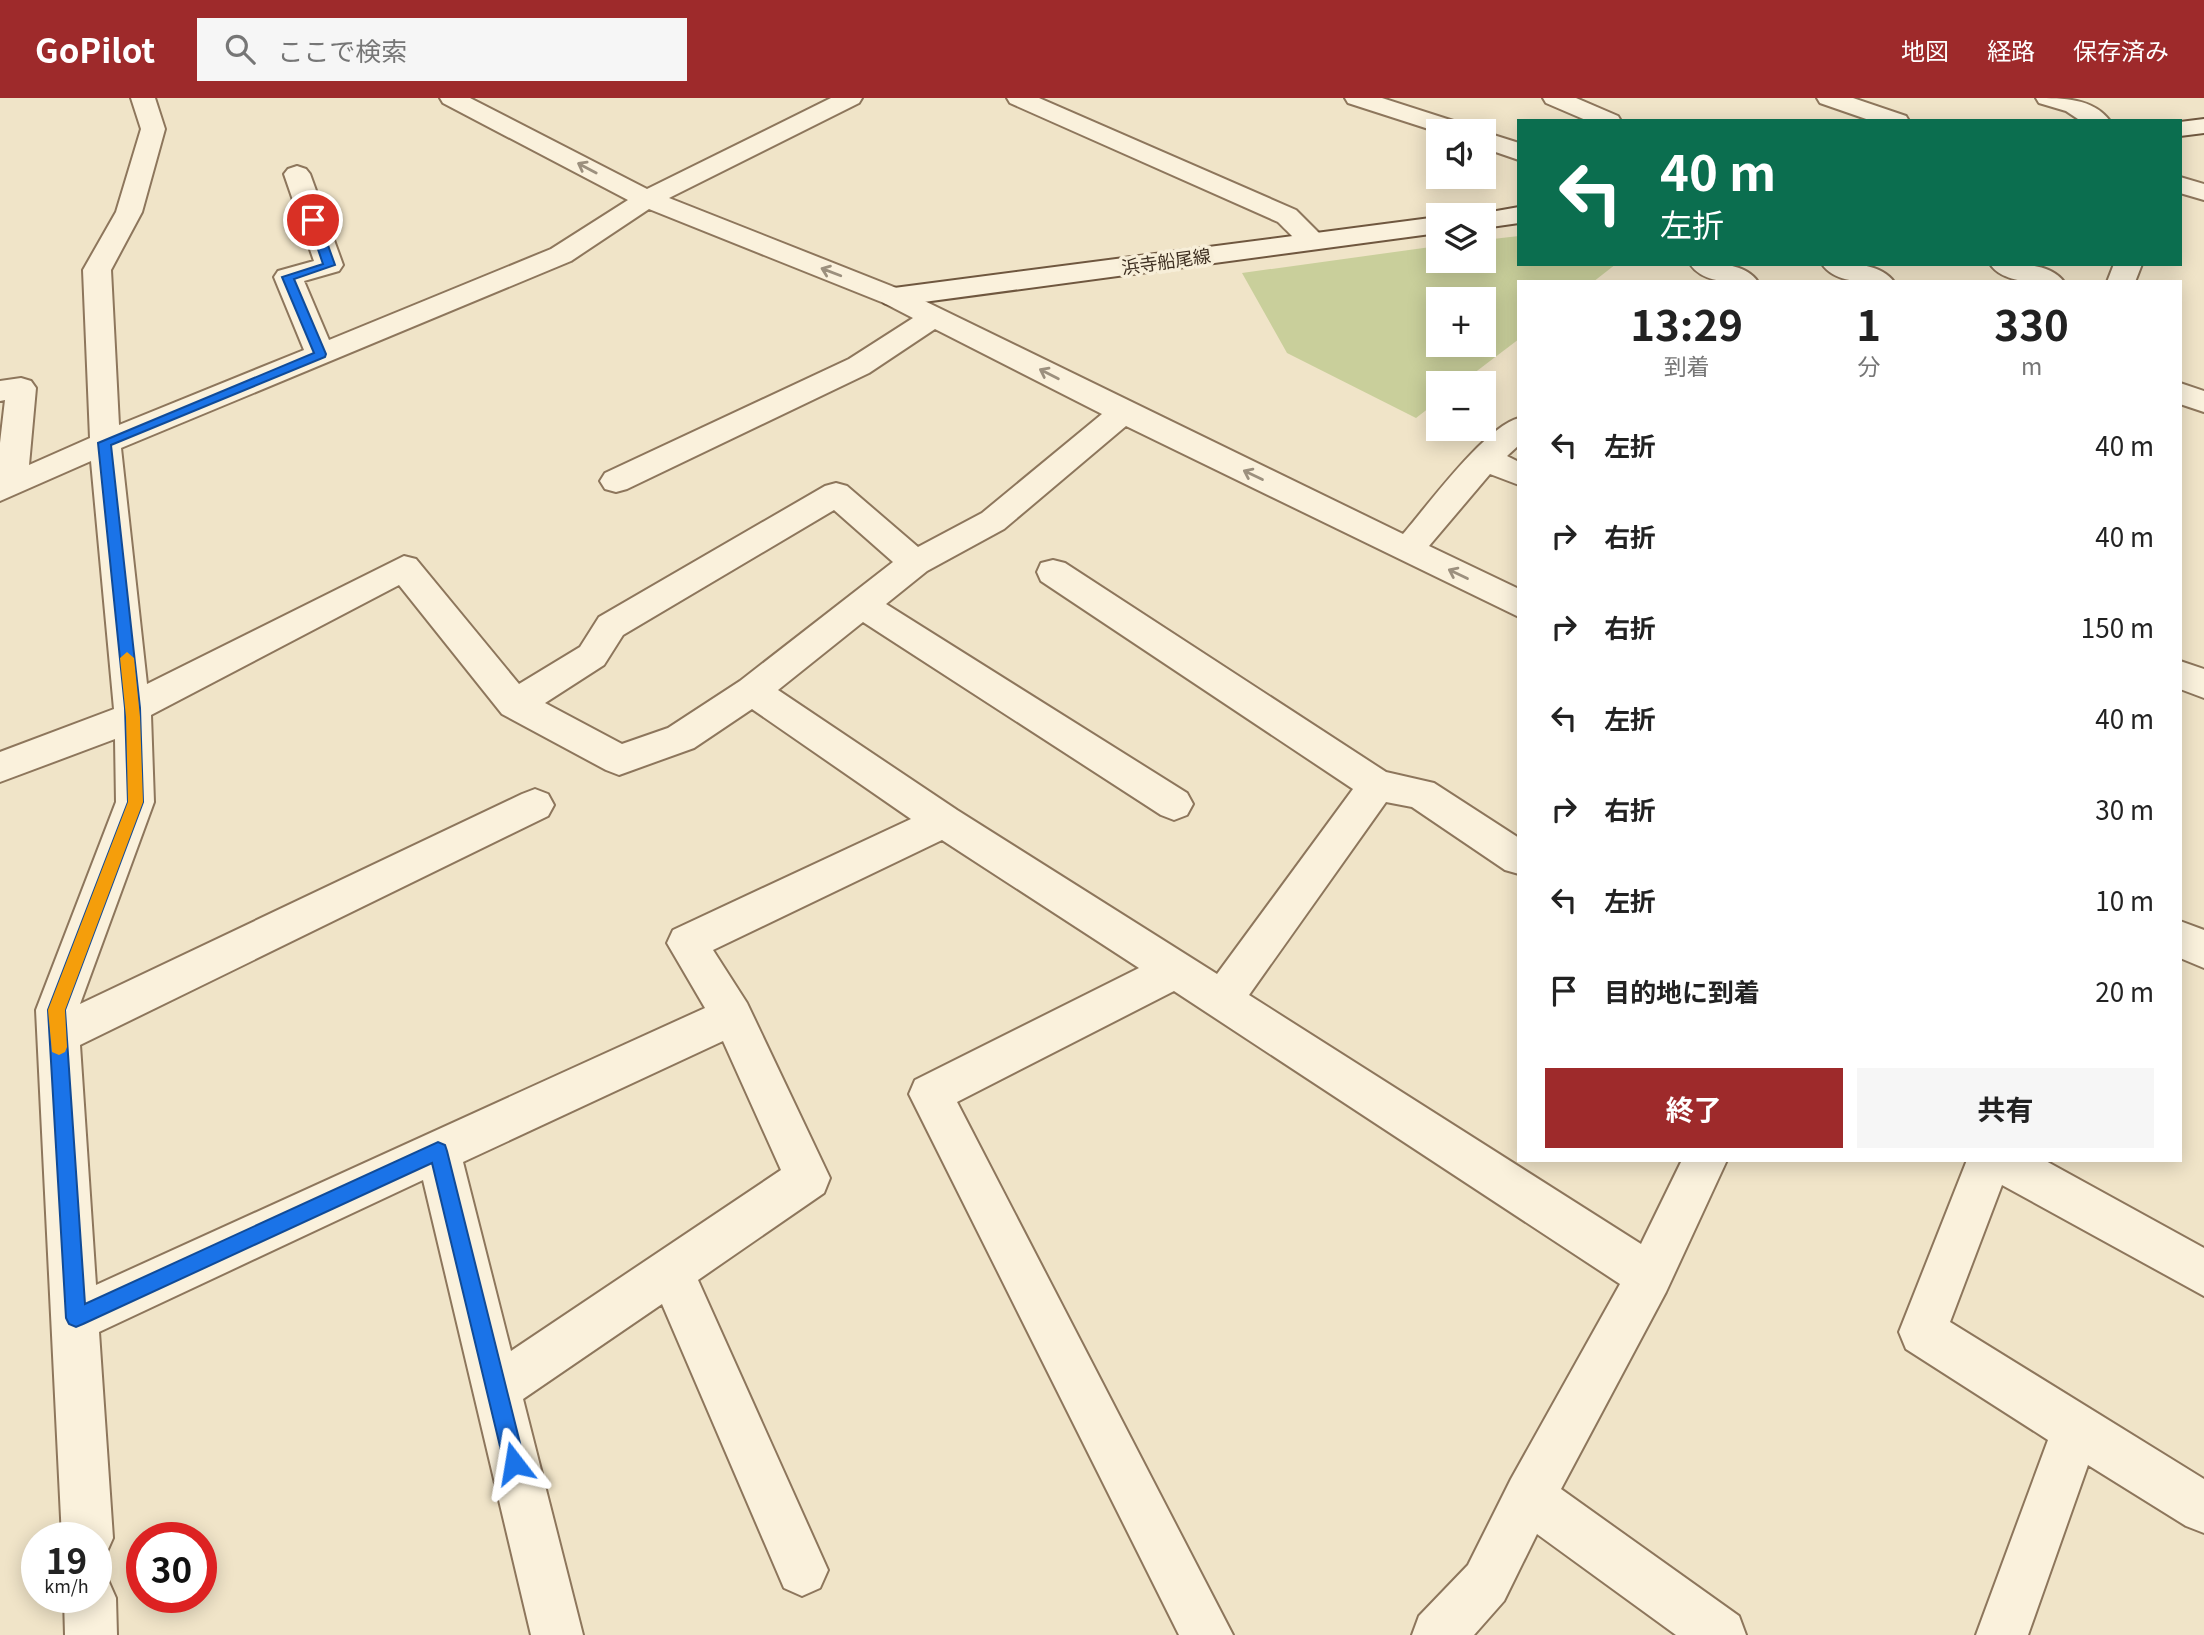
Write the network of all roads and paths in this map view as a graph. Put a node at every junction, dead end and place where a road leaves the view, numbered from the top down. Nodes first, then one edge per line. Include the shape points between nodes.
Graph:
1 (143, 98) edge
2 (452, 98) edge
3 (1020, 98) edge
4 (1357, 98) edge
5 (1829, 98) edge
6 (2049, 98) edge
7 (834, 101) edge
8 (1550, 103) edge
9 (1602, 119) edge
10 (1890, 119) edge
11 (2095, 119) edge
12 (1426, 120) edge
13 (2204, 126) edge
14 (2182, 128) edge
15 (297, 174) dead end
16 (2182, 186) edge
17 (2204, 192) edge
18 (647, 200) junction
19 (1517, 215) edge
20 (1496, 218) edge
21 (1426, 227) edge
22 (1314, 241) junction
23 (1701, 266) edge
24 (1708, 266) edge
25 (1840, 266) edge
26 (2008, 266) edge
27 (1685, 280) edge
28 (1739, 280) edge
29 (1875, 280) edge
30 (2045, 280) edge
31 (894, 297) junction
32 (935, 316) junction
33 (320, 354) junction
34 (0, 391) edge
35 (2182, 394) edge
36 (2204, 402) edge
37 (1124, 412) junction
38 (1517, 430) edge
39 (105, 443) junction
40 (1485, 459) junction
41 (1517, 473) edge
42 (615, 481) dead end
43 (6, 488) edge
44 (1408, 549) junction
45 (915, 563) junction
46 (1053, 572) dead end
47 (1517, 603) edge
48 (862, 605) junction
49 (2182, 675) edge
50 (2204, 684) edge
51 (752, 691) junction
52 (515, 704) junction
53 (133, 712) junction
54 (0, 767) edge
55 (1377, 785) junction
56 (536, 804) dead end
57 (1174, 804) dead end
58 (944, 821) junction
59 (1517, 857) edge
60 (2182, 939) edge
61 (2204, 950) edge
62 (1176, 970) junction
63 (1222, 1000) junction
64 (732, 1016) junction
65 (58, 1035) junction
66 (438, 1151) junction
67 (1703, 1162) edge
68 (1988, 1162) edge
69 (2004, 1162) edge
70 (670, 1270) junction
71 (2204, 1273) edge
72 (1650, 1276) junction
73 (76, 1318) junction
74 (496, 1389) junction
75 (2076, 1430) junction
76 (1529, 1497) junction
77 (2204, 1508) edge
78 (86, 1522) edge
79 (802, 1570) dead end
80 (90, 1613) edge
81 (91, 1635) edge
82 (557, 1635) edge
83 (1207, 1635) edge
84 (1438, 1635) edge
85 (1720, 1635) edge
86 (2002, 1635) edge

1 - 39 street via 153,129 129,212 97,270
18 -> 2 street
3 - 22 street via 1287,216
4 - 12 street
5 - 10 street
6 - 11 street via 2075,106
7 - 18 street
8 - 9 street
13 - 14 street
15 - 33 street via 330,265 288,277
16 - 17 street
31 -> 18 street
18 - 33 street via 561,256
19 - 20 street
21 - 22 street, 浜寺船尾線
22 - 31 street, 浜寺船尾線
23 - 27 street
24 - 28 street
25 - 29 street
26 - 30 street
31 - 32 street
37 -> 32 street
32 - 42 street via 859,366
33 - 39 street
34 - 43 street via 21,388
35 - 36 street
44 -> 37 street
37 - 45 street via 993,521
38 - 40 street
39 - 43 street
39 - 53 street
40 - 41 street
40 - 44 street
47 -> 44 street
45 - 48 street
45 - 52 street via 836,494 611,626 592,656
46 - 55 street
48 - 51 street
48 - 57 street
49 - 50 street
51 - 52 street via 681,738 619,760
51 - 58 street
52 - 53 street via 404,568
53 - 54 street
53 - 65 street via 135,802 57,1010
55 - 59 street via 1421,794
55 - 63 street
56 - 65 street
58 - 62 street
58 - 64 street via 687,943
60 - 61 street
62 - 63 street
62 - 83 street via 930,1094
63 - 72 street
64 - 66 street
64 - 70 street via 808,1178
65 - 73 street
66 - 73 street
66 - 74 street
67 - 72 street
68 - 75 street via 1923,1332
69 - 71 street
70 - 74 street
70 - 79 street
72 - 76 street
73 - 78 street
74 - 82 street
75 - 77 street
75 - 86 street
76 - 84 street via 1486,1583
76 - 85 street
80 - 81 street

